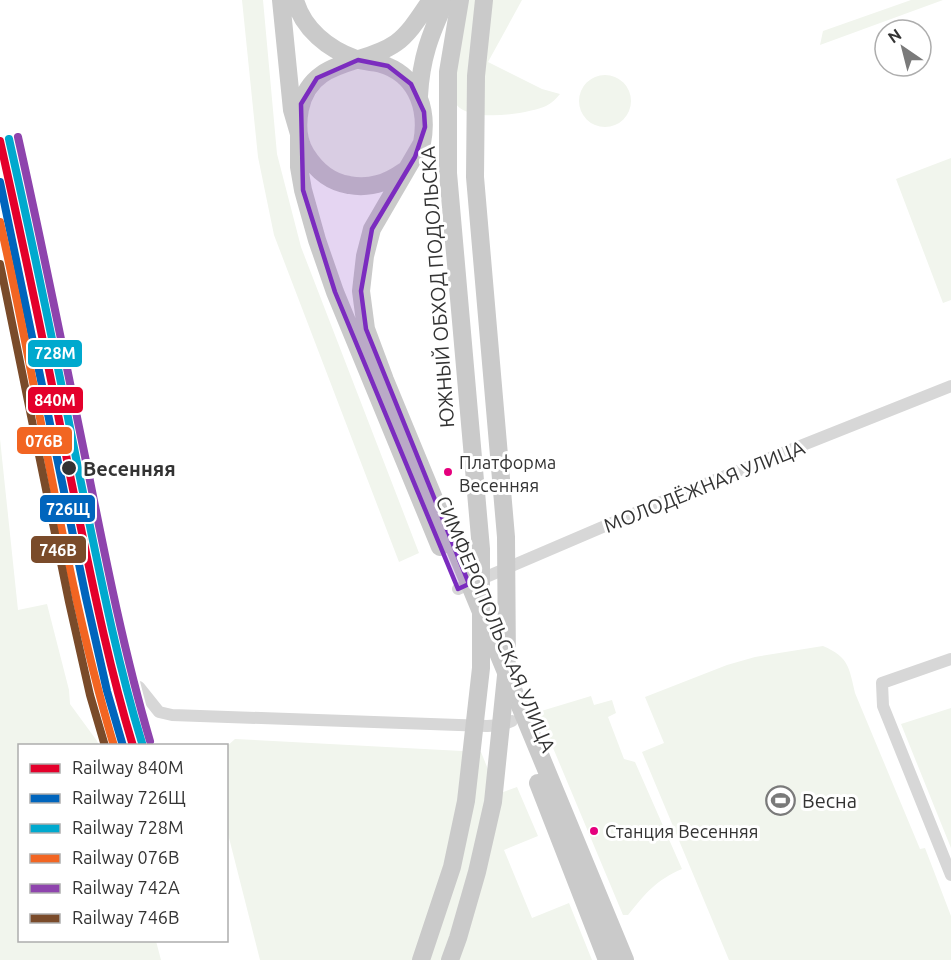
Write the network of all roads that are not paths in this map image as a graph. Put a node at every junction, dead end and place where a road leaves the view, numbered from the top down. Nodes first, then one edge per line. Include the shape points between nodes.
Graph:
1 (281, 0) edge
2 (295, 0) edge
3 (431, 0) edge
4 (446, 0) edge
5 (459, 0) edge
6 (484, 0) edge
7 (358, 60) junction
8 (419, 96) junction
9 (299, 134) junction
10 (405, 170) junction
11 (951, 386) edge
12 (464, 587) junction
13 (951, 659) edge
14 (139, 687) dead end
15 (512, 721) junction
16 (951, 875) edge
17 (422, 960) edge
18 (450, 960) edge
19 (607, 960) edge
20 (625, 960) edge

1 - 9 main road via 292,110
2 - 7 main road via 316,36
3 - 7 main road via 397,42
4 - 8 main road via 424,53
5 - 17 main road, ЮЖНЫЙ ОБХОД ПОДОЛЬСКА, bridge via 448,72 448,173 481,549 481,668 466,801 452,867
6 - 18 main road, bridge via 476,76 475,177 506,537 507,666 493,802
7 - 8 main road via 373,61 400,73
7 - 9 main road via 329,69 317,78 302,104
8 - 10 main road via 425,127 422,143
9 - 10 main road via 313,165 341,184 375,186
9 - 12 main road, СИМФЕРОПОЛЬСКАЯ УЛИЦА via 303,190 335,292
10 - 12 main road, СИМФЕРОПОЛЬСКАЯ УЛИЦА via 372,229 365,256 361,291 366,329
11 - 12 street, МОЛОДЁЖНАЯ УЛИЦА via 675,496
12 - 15 main road, СИМФЕРОПОЛЬСКАЯ УЛИЦА
12 - 20 main road, СИМФЕРОПОЛЬСКАЯ УЛИЦА
13 - 16 street via 882,683 883,706
14 - 15 street via 159,712 172,715 487,726
15 - 19 main road, СИМФЕРОПОЛЬСКАЯ УЛИЦА

